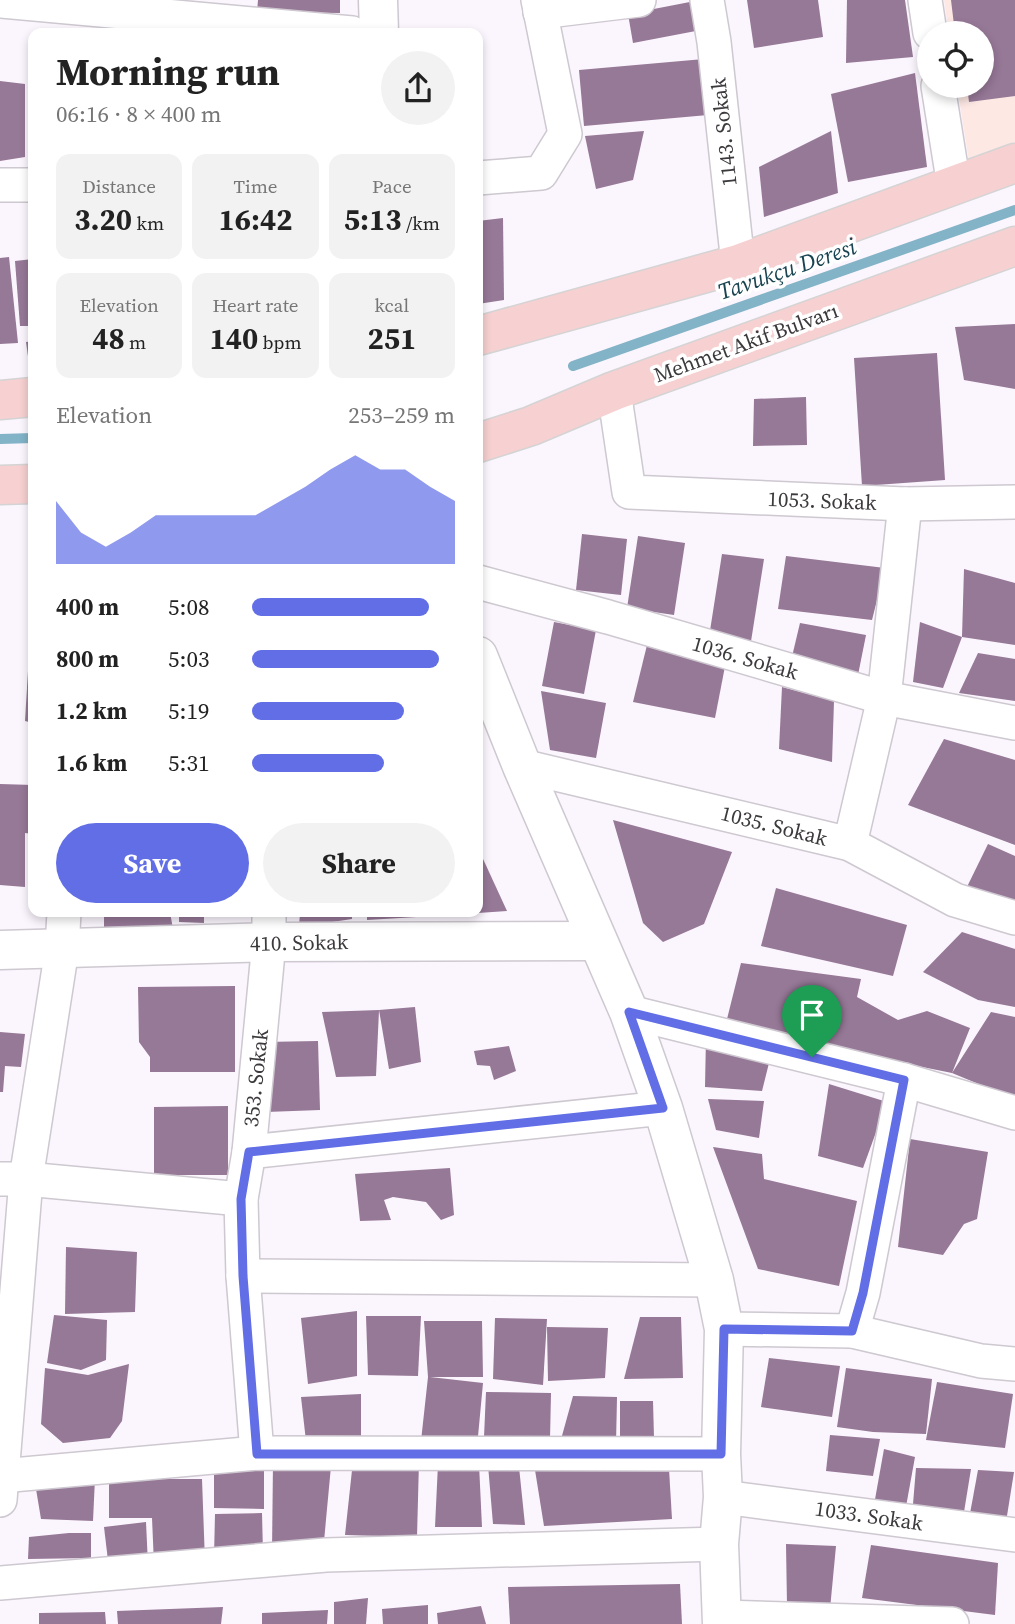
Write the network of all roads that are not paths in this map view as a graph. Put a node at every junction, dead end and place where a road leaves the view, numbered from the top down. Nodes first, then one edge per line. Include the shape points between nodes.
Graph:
1 (378, 0) edge
2 (639, 0) edge
3 (707, 0) edge
4 (925, 0) edge
5 (0, 1) edge
6 (539, 6) edge
7 (928, 21) edge
8 (297, 28) edge
9 (379, 28) edge
10 (940, 98) edge
11 (1015, 163) edge
12 (483, 178) edge
13 (0, 185) edge
14 (28, 185) edge
15 (954, 186) junction
16 (1015, 246) edge
17 (738, 264) junction
18 (483, 335) edge
19 (614, 391) junction
20 (28, 397) edge
21 (0, 400) edge
22 (483, 441) edge
23 (28, 484) edge
24 (0, 485) edge
25 (1015, 502) edge
26 (905, 504) junction
27 (483, 583) edge
28 (483, 668) edge
29 (884, 698) junction
30 (483, 702) edge
31 (1015, 723) edge
32 (522, 766) junction
33 (850, 845) junction
34 (64, 917) edge
35 (1015, 918) edge
36 (269, 927) edge
37 (597, 941) junction
38 (62, 949) junction
39 (0, 950) edge
40 (629, 1012) junction
41 (904, 1080) junction
42 (663, 1108) junction
43 (1015, 1113) edge
44 (249, 1152) junction
45 (13, 1179) edge
46 (241, 1199) junction
47 (243, 1276) junction
48 (714, 1280) junction
49 (724, 1329) junction
50 (852, 1331) junction
51 (1015, 1364) edge
52 (257, 1454) junction
53 (721, 1454) junction
54 (1, 1488) edge
55 (723, 1497) junction
56 (1015, 1535) edge
57 (719, 1544) junction
58 (0, 1583) edge
59 (722, 1620) edge
60 (952, 1624) edge

1 - 9 main road
2 - 6 street
3 - 17 street, 1143. Sokak
4 - 7 street
5 - 8 street
6 - 12 street via 565,134 541,173
10 - 15 street
11 - 15 main road
13 - 14 street
15 - 17 main road
16 - 19 main road, Mehmet Akif Bulvarı
17 - 18 main road
19 - 22 main road, Mehmet Akif Bulvarı
19 - 26 street, 1053. Sokak via 629,492
20 - 21 main road
23 - 24 main road
25 - 26 street, 1053. Sokak
26 - 29 street
27 - 29 street, 1036. Sokak
28 - 32 main road
29 - 31 street, 1036. Sokak
29 - 33 street
30 - 32 main road
32 - 33 street, 1035. Sokak
32 - 37 main road
33 - 35 street, 1035. Sokak via 955,900
34 - 38 street
36 - 37 main road, 410. Sokak
36 - 38 main road, 410. Sokak
36 - 44 street, 353. Sokak
37 - 40 main road
38 - 39 main road, 410. Sokak
38 - 45 street
40 - 41 street
40 - 42 main road
41 - 43 street
41 - 50 street
42 - 44 street
42 - 48 main road
44 - 46 street, 353. Sokak
45 - 46 street
45 - 54 street
46 - 47 street, 353. Sokak
47 - 48 street
47 - 52 street, 353. Sokak
48 - 49 main road
49 - 50 street
49 - 53 main road
50 - 51 street via 981,1361
52 - 53 street
52 - 54 street
53 - 55 main road
55 - 56 street, 1033. Sokak
55 - 57 main road
57 - 58 street via 326,1555
57 - 59 main road
59 - 60 street

